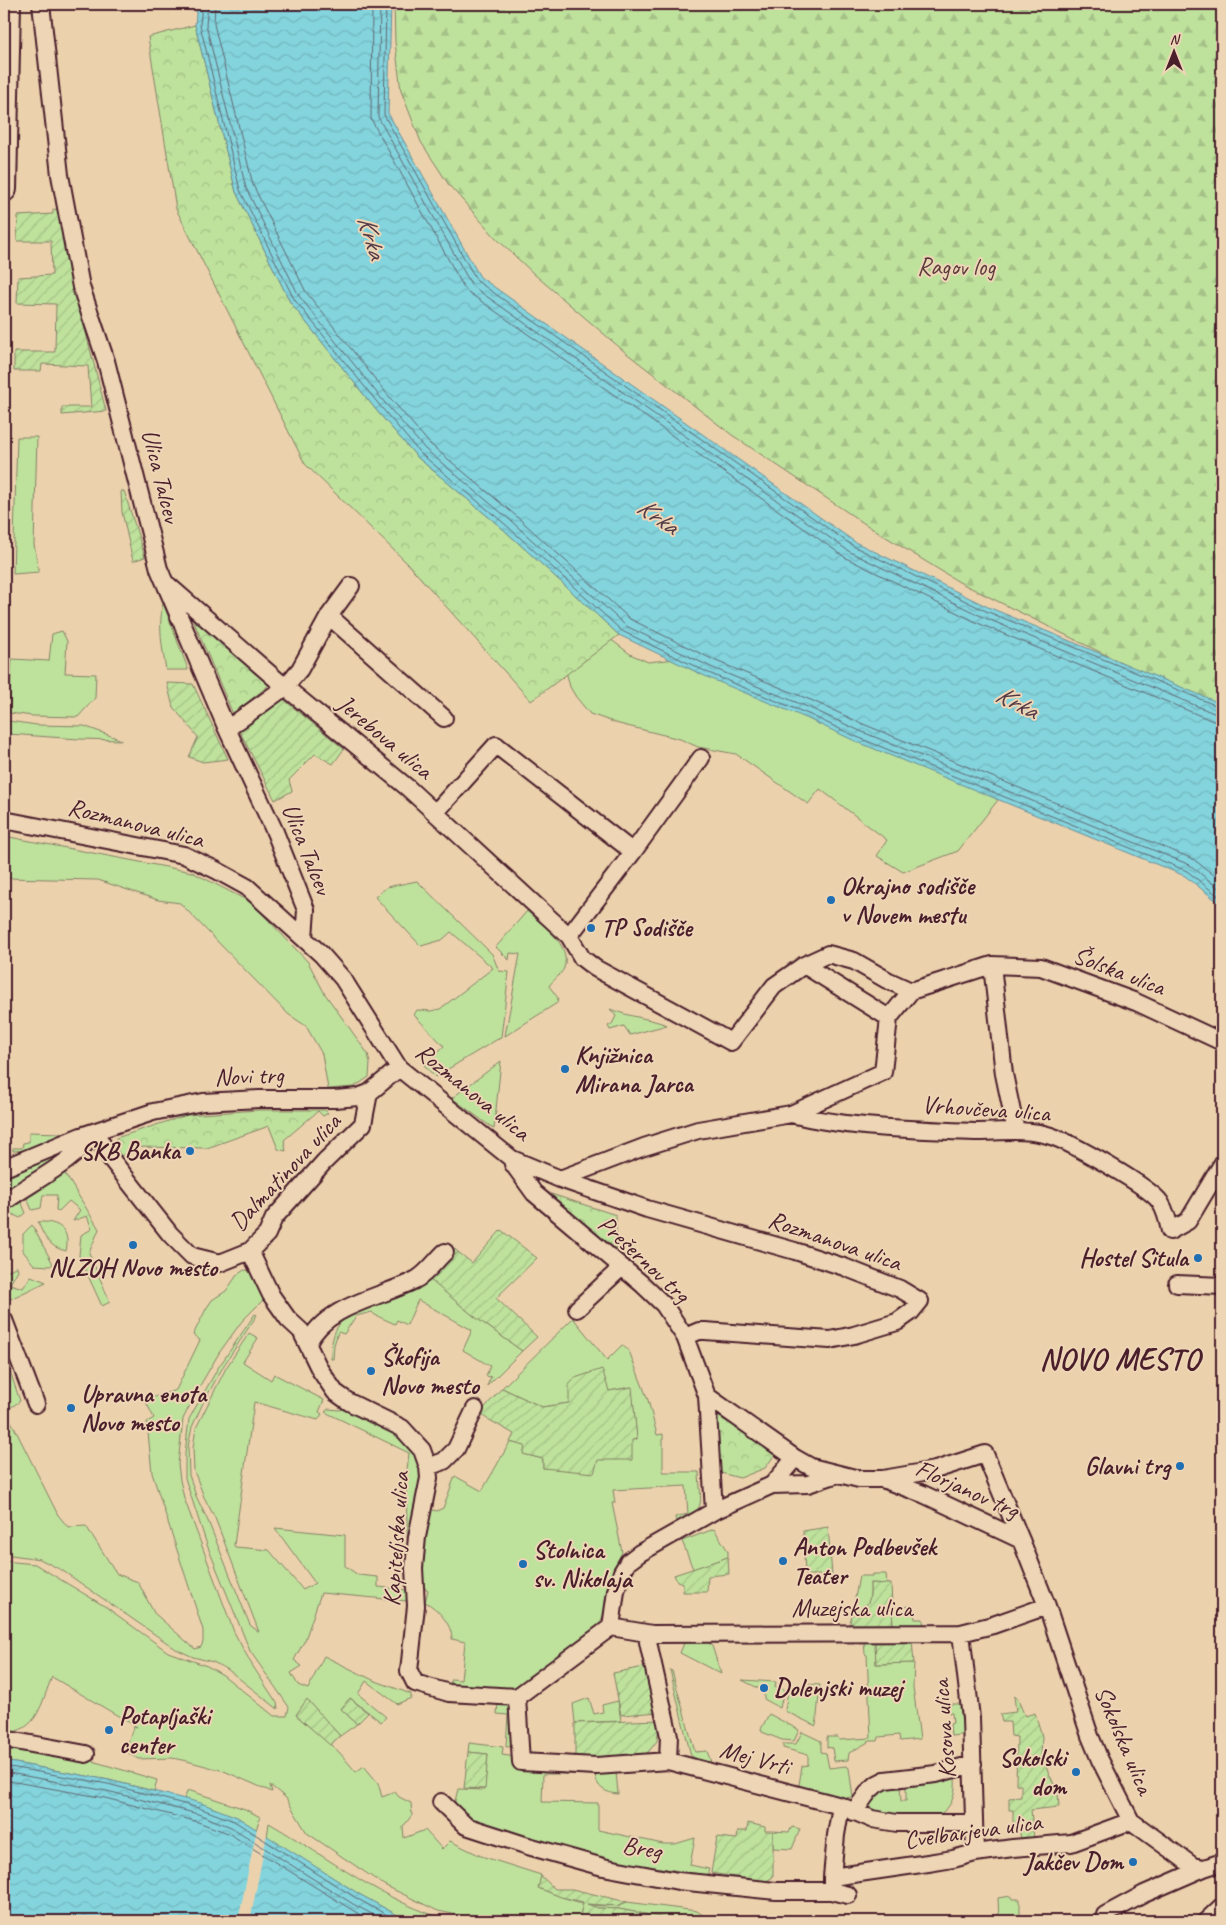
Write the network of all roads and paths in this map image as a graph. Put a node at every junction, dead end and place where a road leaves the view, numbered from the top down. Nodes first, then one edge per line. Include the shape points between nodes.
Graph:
1 (8, 4) edge
2 (41, 4) edge
3 (4, 189) edge
4 (165, 582) junction
5 (351, 586) dead end
6 (329, 616) junction
7 (285, 687) junction
8 (444, 718) dead end
9 (227, 729) junction
10 (700, 758) dead end
11 (435, 813) junction
12 (4, 820) edge
13 (633, 852) junction
14 (569, 936) junction
15 (304, 938) junction
16 (804, 965) junction
17 (992, 965) junction
18 (911, 991) junction
19 (889, 1018) junction
20 (1222, 1042) edge
21 (399, 1068) junction
22 (369, 1093) junction
23 (791, 1114) junction
24 (1016, 1131) junction
25 (95, 1132) junction
26 (46, 1152) junction
27 (4, 1157) edge
28 (512, 1159) junction
29 (1222, 1164) edge
30 (4, 1168) edge
31 (560, 1179) junction
32 (4, 1202) edge
33 (250, 1251) junction
34 (445, 1252) dead end
35 (622, 1267) junction
36 (1176, 1284) dead end
37 (1222, 1286) edge
38 (577, 1310) dead end
39 (4, 1320) edge
40 (685, 1337) junction
41 (308, 1343) junction
42 (706, 1396) junction
43 (36, 1404) dead end
44 (475, 1409) dead end
45 (795, 1458) junction
46 (428, 1467) junction
47 (838, 1474) junction
48 (883, 1479) junction
49 (772, 1486) junction
50 (714, 1511) junction
51 (1021, 1540) junction
52 (1047, 1606) junction
53 (611, 1627) junction
54 (961, 1632) junction
55 (652, 1634) junction
56 (517, 1697) junction
57 (4, 1739) edge
58 (86, 1754) dead end
59 (668, 1761) junction
60 (973, 1764) junction
61 (441, 1802) dead end
62 (848, 1809) junction
63 (1131, 1821) junction
64 (973, 1823) junction
65 (975, 1853) junction
66 (1222, 1862) edge
67 (1204, 1868) junction
68 (832, 1884) junction
69 (848, 1895) dead end
70 (1222, 1906) edge
71 (1105, 1915) dead end
72 (1206, 1921) edge

1 - 3 street
2 - 4 street, Ulica Talcev via 60,175 81,287 106,361 150,538
4 - 7 street, Jerebova ulica
4 - 9 street, Ulica Talcev
5 - 6 street
6 - 7 street via 300,669
6 - 8 street
7 - 9 street
7 - 11 street, Jerebova ulica
9 - 15 street, Ulica Talcev via 275,832 306,910
10 - 13 street
11 - 13 street via 496,746
11 - 14 street, Jerebova ulica
12 - 15 street, Rozmanova ulica via 184,855 247,887
13 - 14 street
14 - 16 street, Jerebova ulica via 582,958 595,968 731,1042 774,986
15 - 21 street, Rozmanova ulica via 342,978
16 - 18 street via 828,954 854,961
16 - 19 street
17 - 18 street
17 - 20 street, Šolska ulica via 1041,967 1136,1002
17 - 24 street via 1004,1074
18 - 19 street
19 - 23 street via 882,1072
21 - 22 street, Novi trg
21 - 28 street, Rozmanova ulica
22 - 25 street, Novi trg via 335,1099 204,1102 153,1112
22 - 33 street, Dalmatinova ulica via 363,1124 274,1218 267,1234
23 - 24 street, Vrhovčeva ulica via 823,1122 868,1127
23 - 31 street via 698,1130
24 - 29 street, Vrhovčeva ulica via 1050,1136 1084,1152 1153,1194 1166,1211 1170,1231 1188,1221
25 - 26 street, Novi trg
25 - 32 street via 87,1144
25 - 33 street, Dalmatinova ulica via 111,1159 170,1234 192,1256 220,1263
26 - 27 street
26 - 30 street
28 - 31 street, Rozmanova ulica
28 - 35 street, Prešernov trg via 534,1193
31 - 40 street, Rozmanova ulica via 647,1209 844,1267 900,1289 920,1301 898,1322 830,1340 705,1331
33 - 41 street, Kapiteljska ulica via 271,1295
34 - 41 street via 417,1280 329,1318 317,1328
35 - 38 street
35 - 40 street, Prešernov trg via 664,1305
36 - 37 street
39 - 43 street
40 - 42 street, Prešernov trg
41 - 46 street, Kapiteljska ulica via 320,1370 335,1392 402,1428 422,1450
42 - 45 street
42 - 50 street, Prešernov trg
44 - 46 street via 456,1449 444,1461
45 - 47 street via 812,1467
45 - 49 street
46 - 56 street, Kapiteljska ulica via 429,1478 414,1568 416,1606 411,1678 420,1686 449,1693
47 - 48 street via 859,1479
47 - 49 street via 808,1484
48 - 51 street, Florjanov trg
48 - 51 street via 935,1470 984,1454
49 - 50 street
50 - 53 street via 628,1562 616,1591
51 - 52 street, Florjanov trg
52 - 54 street, Muzejska ulica via 993,1625
52 - 63 street, Sokolska ulica via 1090,1736
53 - 55 street, Muzejska ulica
53 - 56 street
54 - 55 street, Muzejska ulica
54 - 60 street, Kosova ulica
55 - 59 street via 648,1642 668,1736
56 - 59 street, Mej Vrti via 521,1762 596,1766
57 - 58 street
59 - 62 street, Mej Vrti
60 - 62 street via 936,1774 885,1780
60 - 64 street, Kosova ulica
61 - 68 street, Breg via 466,1826 603,1867 678,1880 776,1891
62 - 64 street, Mej Vrti via 872,1819 898,1823
62 - 68 street via 836,1835
63 - 65 street, Cvelbarjeva ulica via 1071,1843
63 - 67 street, Sokolska ulica via 1193,1866
64 - 65 street, Kosova ulica
65 - 68 street, Cvelbarjeva ulica
66 - 67 street
67 - 71 street
68 - 69 street, Breg
70 - 72 street

